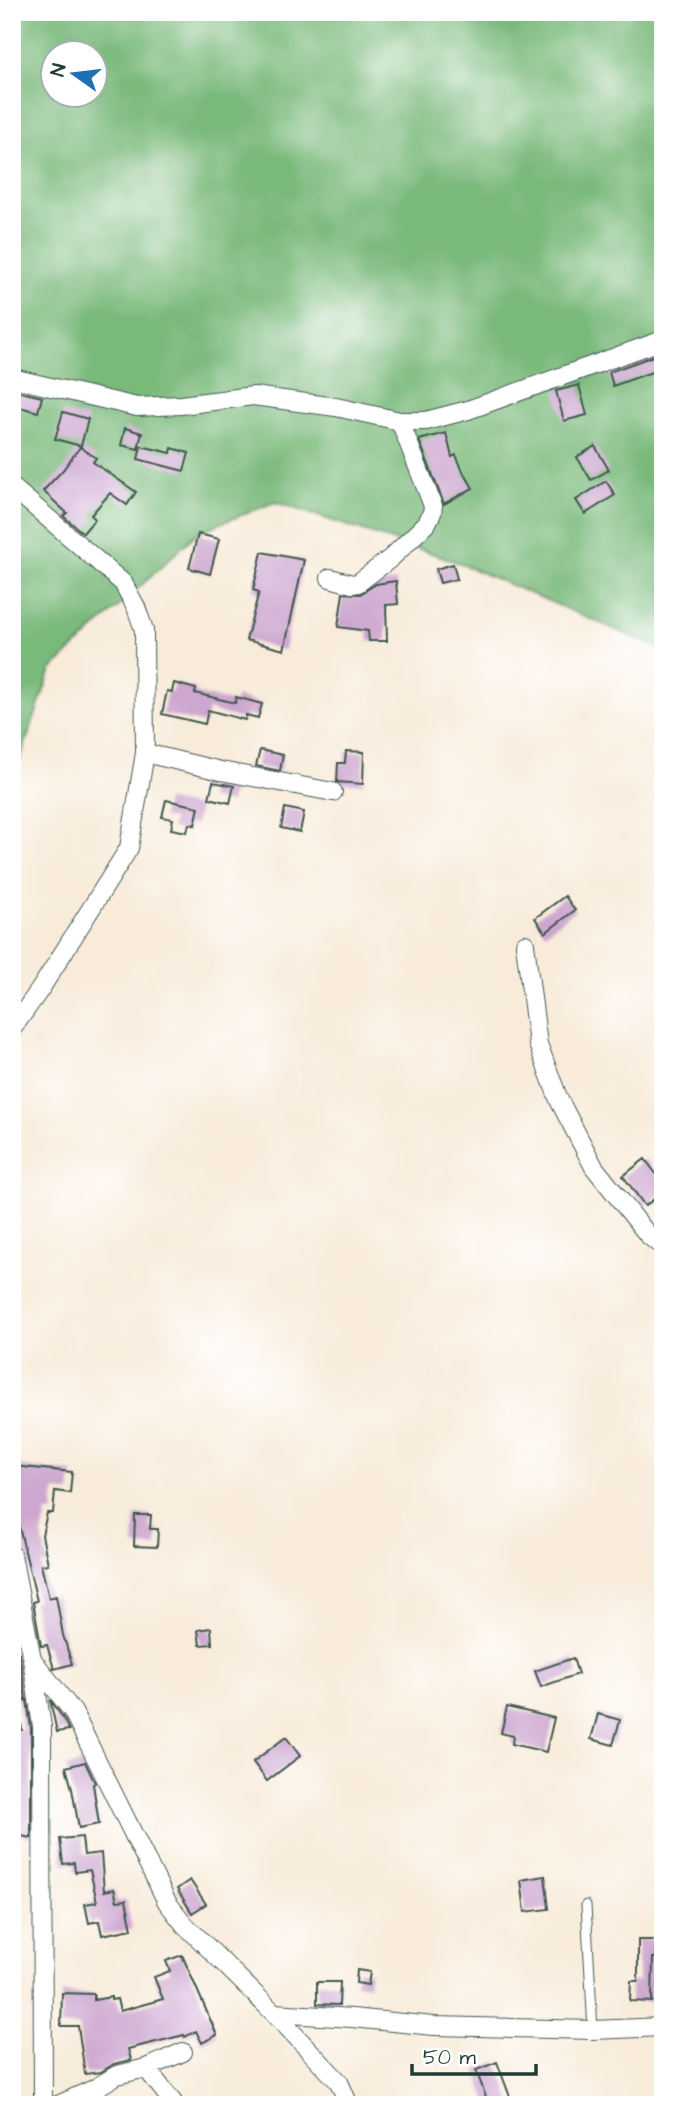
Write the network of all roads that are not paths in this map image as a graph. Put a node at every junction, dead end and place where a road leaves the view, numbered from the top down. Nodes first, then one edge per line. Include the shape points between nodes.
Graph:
1 (663, 341) edge
2 (12, 378) edge
3 (400, 421) junction
4 (12, 487) edge
5 (330, 578) dead end
6 (145, 753) junction
7 (333, 792) dead end
8 (525, 944) dead end
9 (12, 1029) edge
10 (663, 1247) edge
11 (12, 1555) edge
12 (32, 1659) junction
13 (586, 1905) dead end
14 (274, 2013) junction
15 (663, 2027) edge
16 (593, 2030) junction
17 (183, 2052) dead end
18 (146, 2068) junction
19 (43, 2105) edge
20 (58, 2105) edge
21 (175, 2105) edge
22 (349, 2105) edge

1 - 3 street via 468,410 426,421
2 - 3 street via 137,407 253,396
3 - 5 street via 432,513 391,558 358,583
4 - 6 street via 123,583 136,607 144,630
6 - 7 street
6 - 9 street via 129,848
8 - 10 street via 538,1044 559,1100 594,1167 648,1235
11 - 12 street
12 - 14 street via 73,1712 167,1902
12 - 19 street via 42,1727
13 - 16 lane
14 - 16 street via 434,2026
14 - 22 street via 339,2082
15 - 16 street
17 - 18 street
18 - 20 street via 117,2075
18 - 21 street

